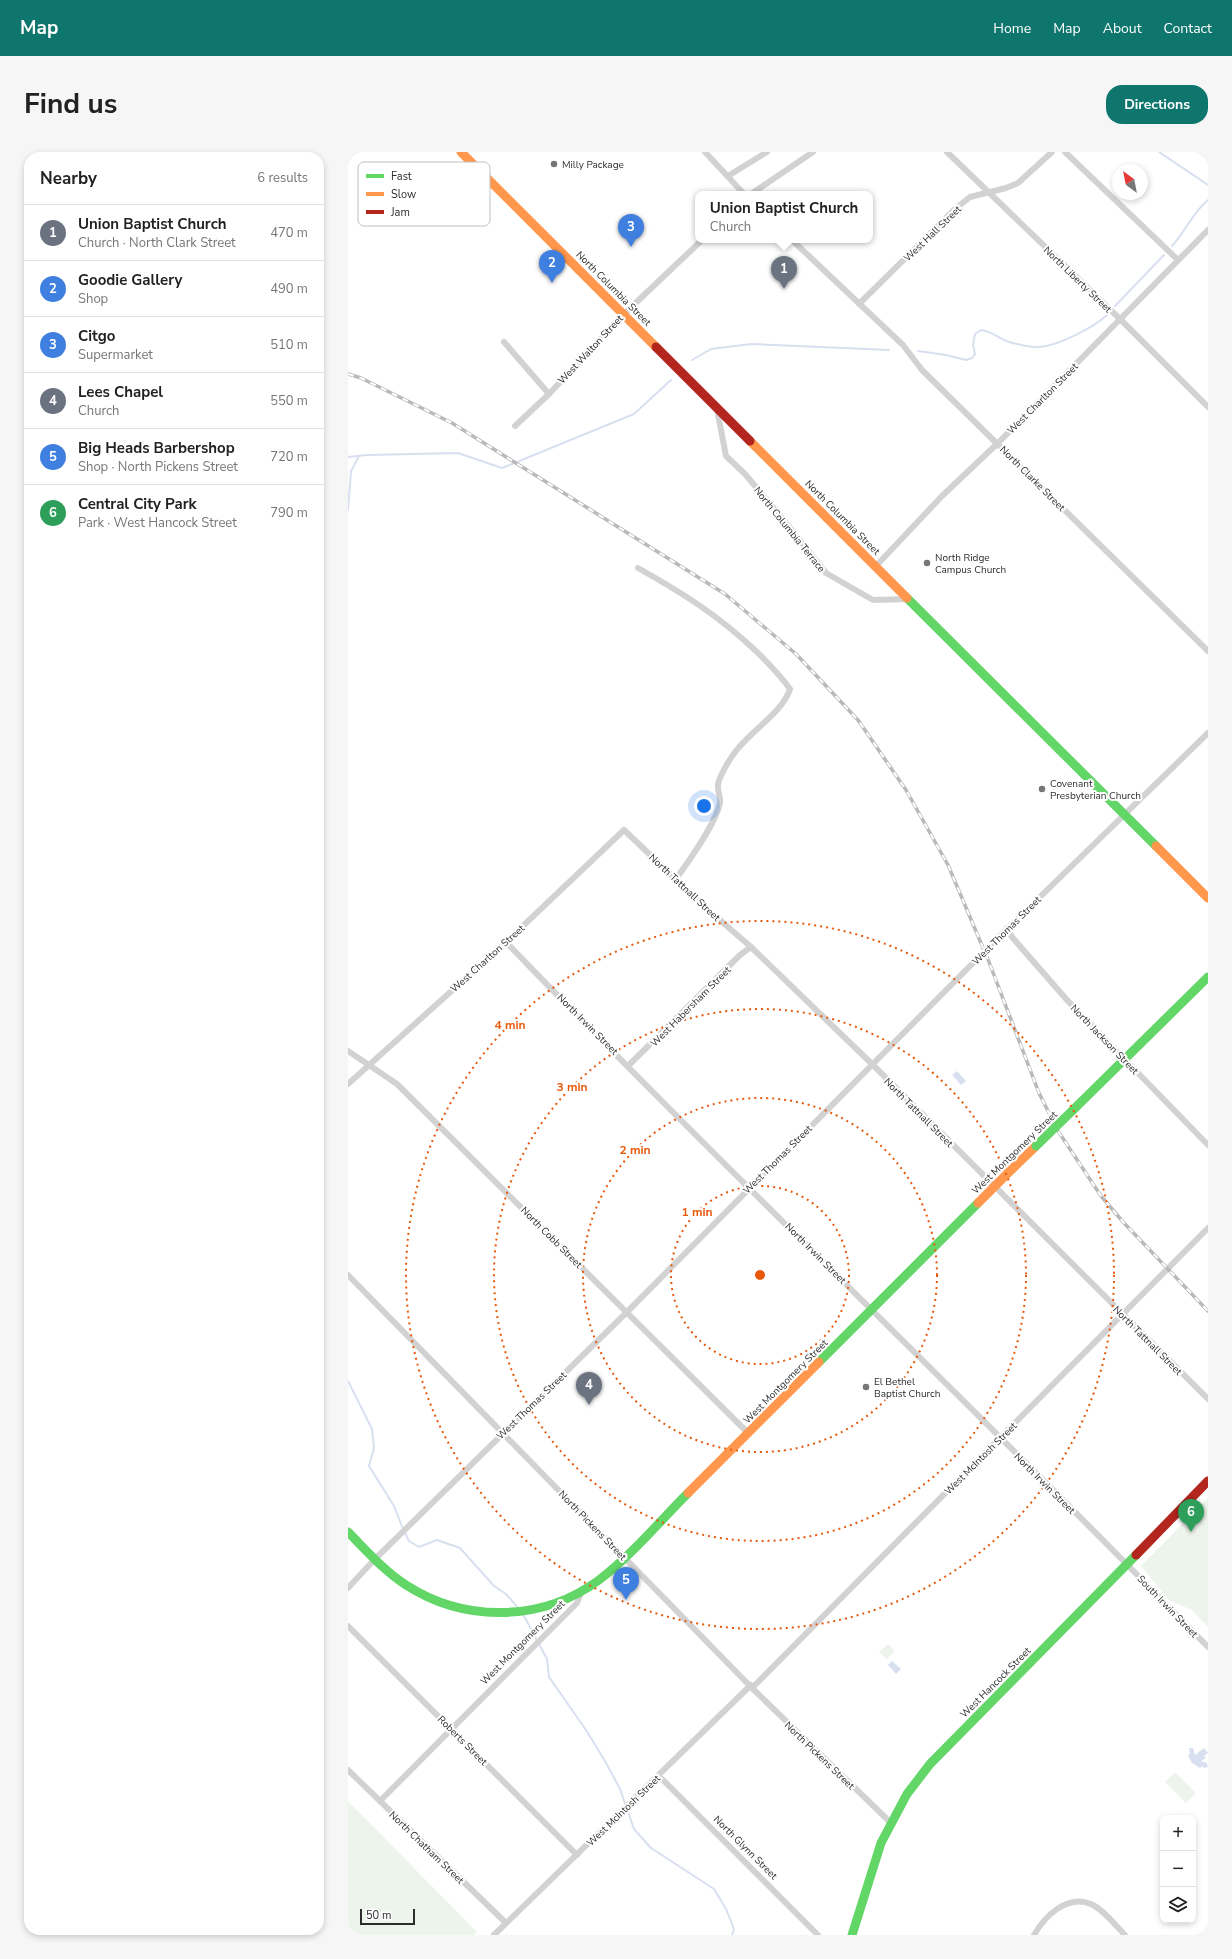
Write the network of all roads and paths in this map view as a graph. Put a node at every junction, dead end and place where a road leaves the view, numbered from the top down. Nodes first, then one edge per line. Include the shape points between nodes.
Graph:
1 (461, 152) edge
2 (705, 152) edge
3 (767, 152) edge
4 (813, 152) edge
5 (947, 152) edge
6 (1052, 152) edge
7 (1065, 152) edge
8 (1202, 152) edge
9 (1208, 157) edge
10 (471, 162) edge
11 (728, 176) junction
12 (490, 181) edge
13 (741, 191) edge
14 (755, 191) edge
15 (988, 192) junction
16 (1208, 230) edge
17 (699, 243) edge
18 (795, 243) edge
19 (1178, 260) junction
20 (859, 304) junction
21 (624, 314) junction
22 (1120, 319) junction
23 (504, 342) dead end
24 (549, 394) junction
25 (716, 406) junction
26 (1208, 407) edge
27 (515, 426) dead end
28 (998, 443) junction
29 (876, 566) junction
30 (638, 568) dead end
31 (909, 599) junction
32 (1208, 651) edge
33 (1208, 733) edge
34 (1124, 814) junction
35 (624, 830) joint
36 (676, 879) junction
37 (1208, 898) edge
38 (1007, 928) junction
39 (506, 942) junction
40 (751, 947) junction
41 (1208, 977) edge
42 (348, 1051) edge
43 (1125, 1060) junction
44 (369, 1064) junction
45 (872, 1064) junction
46 (629, 1065) junction
47 (348, 1084) edge
48 (1208, 1145) edge
49 (749, 1187) junction
50 (1208, 1228) edge
51 (348, 1275) edge
52 (872, 1310) junction
53 (627, 1312) junction
54 (1122, 1314) junction
55 (1208, 1399) edge
56 (504, 1432) junction
57 (748, 1433) junction
58 (1000, 1438) junction
59 (1208, 1481) edge
60 (348, 1532) edge
61 (624, 1557) junction
62 (375, 1559) junction
63 (1128, 1564) junction
64 (348, 1588) edge
65 (582, 1591) junction
66 (348, 1626) edge
67 (1208, 1647) edge
68 (751, 1687) junction
69 (451, 1729) junction
70 (348, 1770) edge
71 (657, 1777) junction
72 (380, 1801) junction
73 (891, 1823) junction
74 (577, 1855) junction
75 (506, 1923) junction
76 (500, 1929) junction
77 (494, 1935) edge
78 (506, 1935) edge
79 (818, 1935) edge
80 (852, 1935) edge
81 (1034, 1935) edge
82 (1125, 1935) edge

1 - 10 main road, North Columbia Street
2 - 11 street
3 - 11 street
4 - 14 street
5 - 15 street, North Liberty Street
6 - 15 street, West Hall Street via 1018,183
7 - 19 street
8 - 9 street
11 - 13 street
12 - 21 main road, North Columbia Street
15 - 20 street, West Hall Street via 970,197 955,209
15 - 22 street, North Liberty Street
16 - 19 street, West Charlton Street
17 - 21 street, West Walton Street
18 - 20 street, North Clarke Street
19 - 22 street, West Charlton Street
20 - 28 street, North Clarke Street via 903,345 922,370
21 - 24 street, West Walton Street
21 - 25 main road, North Columbia Street
22 - 26 street, North Liberty Street
22 - 28 street, West Charlton Street
23 - 24 street
24 - 27 street, West Walton Street
25 - 29 main road, North Columbia Street
25 - 31 street, North Columbia Terrace via 726,456 746,474 826,573 873,600
28 - 29 street, West Charlton Street via 942,496
28 - 32 street, North Clarke Street
29 - 31 main road, North Columbia Street
30 - 36 street via 696,601 734,630 790,689 786,699 733,755 718,784 720,802 714,816 695,852
31 - 34 main road, North Columbia Street
33 - 34 street, West Thomas Street
34 - 37 main road, North Columbia Street
34 - 38 street, West Thomas Street
35 - 36 street, North Tattnall Street
35 - 39 street, West Charlton Street
36 - 40 street, North Tattnall Street
38 - 43 street, North Jackson Street via 1067,1000
38 - 45 street, West Thomas Street, bridge
39 - 44 street, West Charlton Street
39 - 46 street, North Irwin Street
40 - 45 street, North Tattnall Street
40 - 46 street, West Habersham Street
41 - 43 main road, West Montgomery Street
42 - 44 street, North Cobb Street
43 - 48 street, North Jackson Street
43 - 52 main road, West Montgomery Street, bridge
44 - 47 street, West Charlton Street
44 - 53 street, North Cobb Street via 408,1095
45 - 49 street, West Thomas Street
45 - 54 street, North Tattnall Street
46 - 49 street, North Irwin Street
49 - 52 street, North Irwin Street
49 - 53 street, West Thomas Street
50 - 54 street, West McIntosh Street
51 - 56 street, North Pickens Street
52 - 57 main road, West Montgomery Street
52 - 58 street, North Irwin Street
53 - 56 street, West Thomas Street
53 - 57 street, North Cobb Street
54 - 55 street, North Tattnall Street
54 - 58 street, West McIntosh Street
56 - 61 street, North Pickens Street
56 - 62 street, West Thomas Street
57 - 61 main road, West Montgomery Street
58 - 63 street, North Irwin Street
58 - 68 street, West McIntosh Street
59 - 63 main road, West Hancock Street
60 - 62 main road
61 - 65 main road, West Montgomery Street via 597,1582
61 - 68 street, North Pickens Street
62 - 64 street, West Thomas Street
62 - 65 main road via 399,1580 420,1593 451,1606 478,1611 510,1613 534,1609 566,1600
63 - 67 street, South Irwin Street
63 - 73 main road, West Hancock Street via 930,1764 907,1794
65 - 69 street, West Montgomery Street via 577,1603
66 - 69 street, Roberts Street
68 - 71 street, West McIntosh Street
68 - 73 street, North Pickens Street
69 - 72 street, West Montgomery Street
69 - 74 street, Roberts Street
70 - 72 street, North Chatham Street
71 - 74 street, West McIntosh Street
71 - 79 street, North Glynn Street
72 - 75 street, North Chatham Street
73 - 80 main road, West Hancock Street via 879,1850
74 - 75 street, West McIntosh Street
75 - 76 street, West McIntosh Street
76 - 77 street, West McIntosh Street
76 - 78 street
81 - 82 street via 1054,1911 1069,1902 1080,1901 1102,1911

